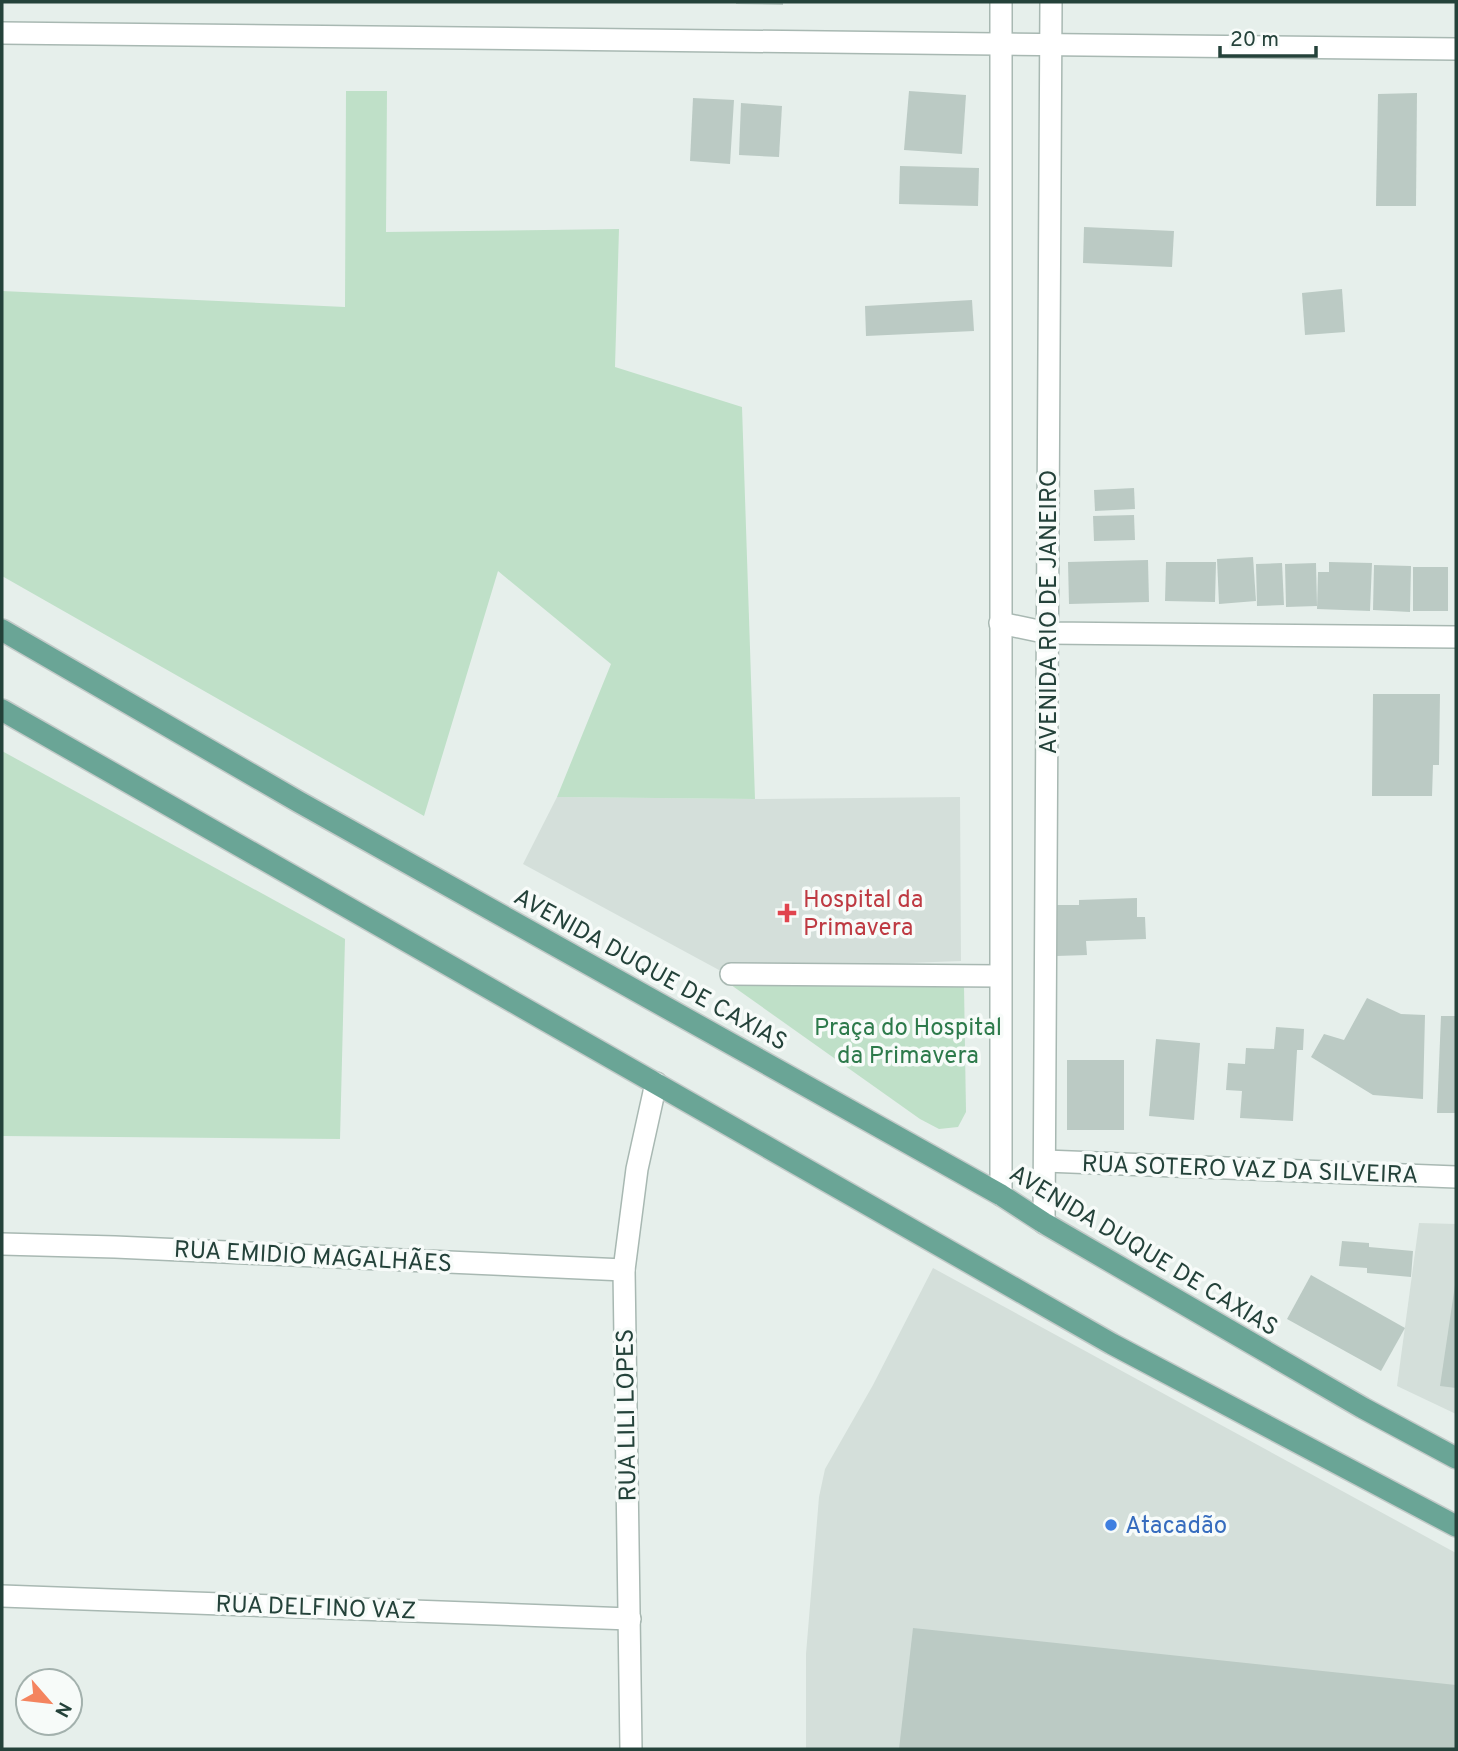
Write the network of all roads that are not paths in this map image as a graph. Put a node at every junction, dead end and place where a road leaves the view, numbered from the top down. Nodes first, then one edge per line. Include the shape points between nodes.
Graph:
1 (1000, 2) edge
2 (1051, 2) edge
3 (2, 33) edge
4 (1000, 43) junction
5 (1050, 45) junction
6 (1456, 49) edge
7 (1000, 623) junction
8 (2, 630) edge
9 (1048, 633) junction
10 (1456, 637) edge
11 (2, 710) edge
12 (732, 974) dead end
13 (1000, 976) junction
14 (656, 1083) junction
15 (1045, 1161) junction
16 (1456, 1177) edge
17 (1000, 1195) junction
18 (1044, 1223) junction
19 (2, 1244) edge
20 (624, 1270) junction
21 (1456, 1458) edge
22 (1456, 1526) edge
23 (2, 1596) edge
24 (630, 1619) junction
25 (632, 1749) edge

1 - 4 street, AVENIDA RIO DE JANEIRO
2 - 5 street, AVENIDA RIO DE JANEIRO
3 - 4 street
4 - 5 street
4 - 7 street, AVENIDA RIO DE JANEIRO
5 - 6 street
5 - 9 street, AVENIDA RIO DE JANEIRO
7 - 9 street
7 - 13 street, AVENIDA RIO DE JANEIRO
8 - 17 main road, AVENIDA DUQUE DE CAXIAS
9 - 10 street
9 - 15 street, AVENIDA RIO DE JANEIRO
11 - 14 main road
12 - 13 street
13 - 17 street, AVENIDA RIO DE JANEIRO
14 - 20 street, RUA LILI LOPES via 637,1169
14 - 22 main road via 1112,1344
15 - 16 street, RUA SOTERO VAZ DA SILVEIRA
15 - 18 street, AVENIDA RIO DE JANEIRO
17 - 18 main road, AVENIDA DUQUE DE CAXIAS
18 - 21 main road, AVENIDA DUQUE DE CAXIAS
19 - 20 street, RUA EMIDIO MAGALHÃES
20 - 24 street, RUA LILI LOPES
23 - 24 street, RUA DELFINO VAZ
24 - 25 street, RUA LILI LOPES

